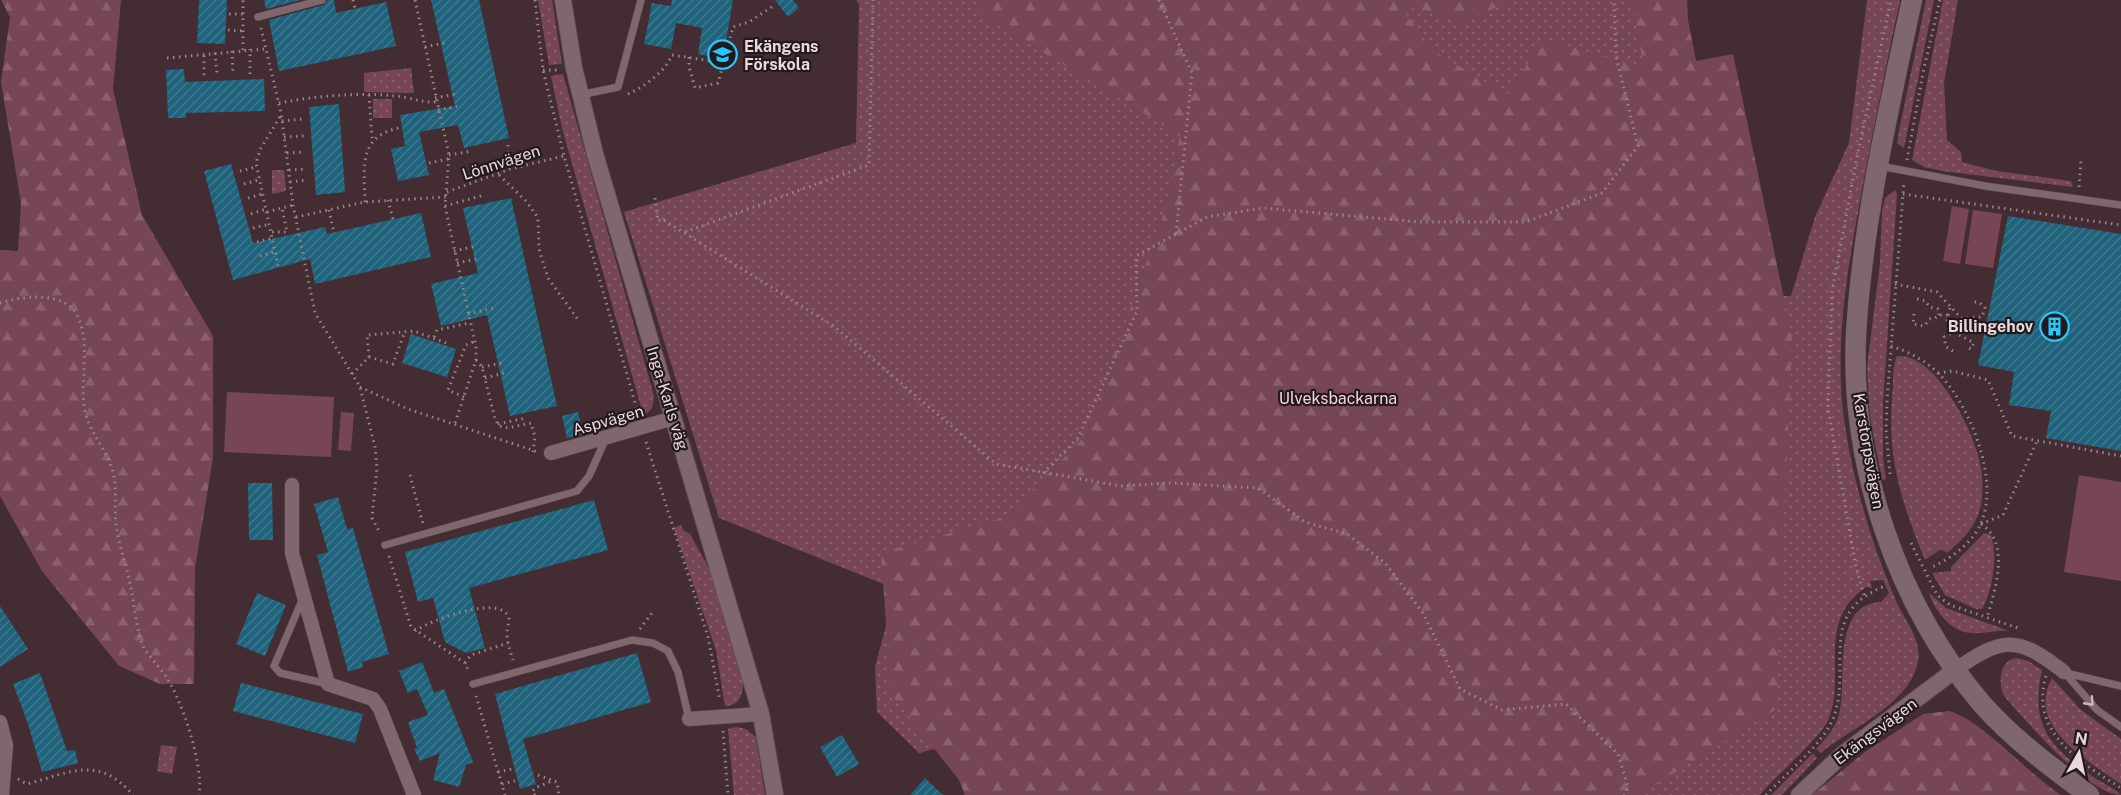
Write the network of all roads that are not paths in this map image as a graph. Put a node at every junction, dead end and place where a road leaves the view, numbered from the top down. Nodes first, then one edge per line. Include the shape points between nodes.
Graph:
1 (322, 0) edge
2 (563, 0) edge
3 (641, 0) edge
4 (1912, 0) edge
5 (258, 17) road end
6 (618, 87) junction
7 (580, 95) junction
8 (624, 95) road end
9 (1880, 166) junction
10 (2121, 205) edge
11 (674, 418) junction
12 (606, 438) junction
13 (551, 453) road end
14 (292, 485) dead end
15 (385, 545) road end
16 (304, 595) junction
17 (1955, 670) junction
18 (2064, 672) junction
19 (328, 684) junction
20 (473, 684) road end
21 (2121, 686) edge
22 (761, 714) junction
23 (689, 719) joint
24 (0, 722) edge
25 (2121, 727) edge
26 (2, 795) edge
27 (414, 795) edge
28 (775, 795) edge
29 (1798, 795) edge
30 (2088, 795) edge

1 - 5 lane
2 - 7 street, Inga-Karls väg
3 - 6 lane
4 - 9 main road, Karstorpsvägen
6 - 7 lane
6 - 8 lane
7 - 11 street, Inga-Karls väg
9 - 10 lane
9 - 17 main road, Karstorpsvägen via 1862,273 1856,335 1857,395 1876,502 1898,565
11 - 12 street, Aspvägen
11 - 22 street, Inga-Karls väg
12 - 13 street, Aspvägen
12 - 15 lane via 589,476 577,490
14 - 16 street via 292,553
16 - 19 street
16 - 19 lane via 273,666 280,673
17 - 18 street via 2003,644 2040,653
17 - 29 street, Ekängsvägen via 1843,754
17 - 30 main road, Karstorpsvägen via 1986,708
18 - 21 lane
18 -> 25 lane via 2097,710
19 - 27 street via 373,699
20 - 23 lane via 632,640 653,643 668,651 678,672
22 - 23 street
22 - 28 street, Inga-Karls väg
24 - 26 street via 6,745

